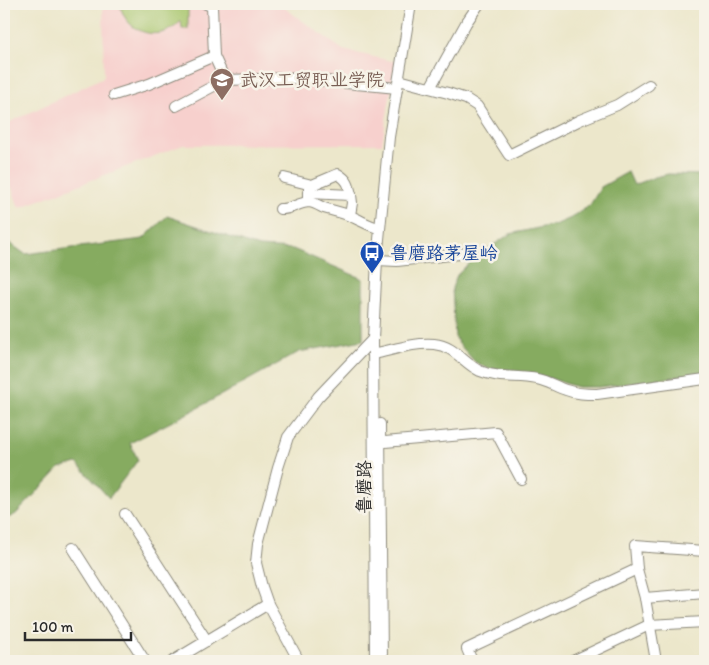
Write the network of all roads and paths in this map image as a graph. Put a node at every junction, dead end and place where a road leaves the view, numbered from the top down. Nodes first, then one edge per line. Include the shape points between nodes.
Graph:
1 (411, 4) edge
2 (479, 4) edge
3 (210, 5) edge
4 (214, 56) junction
5 (226, 80) junction
6 (398, 84) junction
7 (649, 85) dead end
8 (430, 88) junction
9 (114, 94) dead end
10 (176, 106) dead end
11 (284, 178) dead end
12 (309, 194) junction
13 (350, 196) junction
14 (280, 209) dead end
15 (350, 215) junction
16 (379, 228) junction
17 (468, 253) dead end
18 (377, 260) junction
19 (375, 313) junction
20 (373, 339) junction
21 (376, 353) junction
22 (705, 379) edge
23 (377, 443) junction
24 (521, 479) dead end
25 (125, 514) dead end
26 (74, 548) dead end
27 (705, 551) edge
28 (637, 569) junction
29 (705, 593) edge
30 (645, 598) junction
31 (268, 604) junction
32 (705, 622) edge
33 (649, 625) junction
34 (207, 641) junction
35 (145, 661) edge
36 (173, 661) edge
37 (299, 661) edge
38 (375, 661) edge
39 (382, 661) edge
40 (472, 661) edge
41 (573, 661) edge
42 (656, 661) edge

1 - 6 street, 鲁磨路
2 - 8 street
3 - 4 street
4 - 5 street
4 - 9 street via 149,84
5 - 6 street via 295,78
5 - 10 street
6 - 8 street
6 - 16 street, 鲁磨路
7 - 8 street via 617,105 509,155 477,106 466,98
11 - 12 street
12 - 13 street
12 - 13 street via 338,174 349,183
12 - 14 street via 289,210
12 - 15 street via 317,204
13 - 15 street
15 - 16 street via 368,226
16 - 18 street, 鲁磨路
17 - 18 street via 397,261
18 - 19 street, 鲁磨路
19 - 20 street, 鲁磨路
19 - 21 street, 鲁磨路
20 - 21 street, 鲁磨路
20 - 31 street via 288,436 256,562
21 - 22 street via 436,344 455,351 481,371 502,377 536,378 579,393 596,394
21 - 23 street, 鲁磨路
23 - 24 street via 496,432
23 - 38 street, 鲁磨路
23 - 39 street, 鲁磨路
25 - 34 street
26 - 35 street
27 - 28 street via 635,546
28 - 30 street
28 - 40 street via 467,649
29 - 30 street
30 - 33 street
31 - 34 street
31 - 37 street
32 - 33 street
33 - 41 street
33 - 42 street
34 - 36 street

